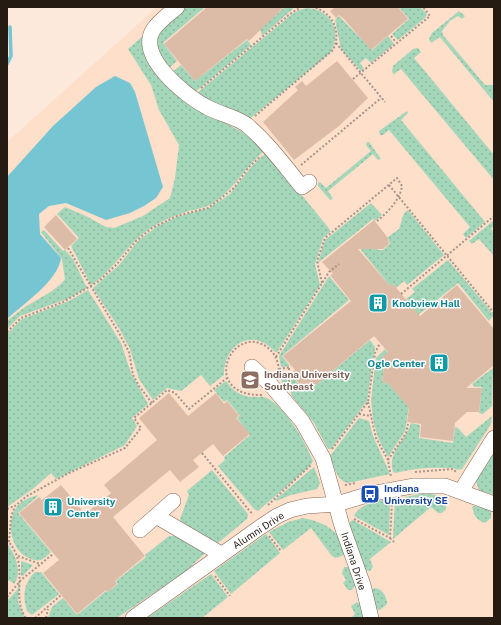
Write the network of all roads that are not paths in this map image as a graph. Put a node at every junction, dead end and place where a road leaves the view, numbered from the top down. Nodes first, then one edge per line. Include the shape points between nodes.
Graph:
1 (178, 7) edge
2 (309, 182) dead end
3 (252, 367) dead end
4 (494, 438) edge
5 (461, 491) junction
6 (173, 501) dead end
7 (337, 504) junction
8 (494, 504) edge
9 (156, 516) junction
10 (140, 530) dead end
11 (221, 554) junction
12 (133, 618) edge
13 (371, 618) edge

1 - 2 street via 153,30 149,43 152,55 163,70 181,89 205,106 245,124 270,148 302,187
3 - 7 street, Indiana Drive via 302,421 324,458
4 - 5 street
5 - 7 street, Alumni Drive via 445,486 412,486
5 - 8 street, Alumni Drive
6 - 9 street
7 - 11 street, Alumni Drive via 307,506 277,516
7 - 13 street, Indiana Drive
9 - 10 street
9 - 11 street
11 - 12 street, Alumni Drive

